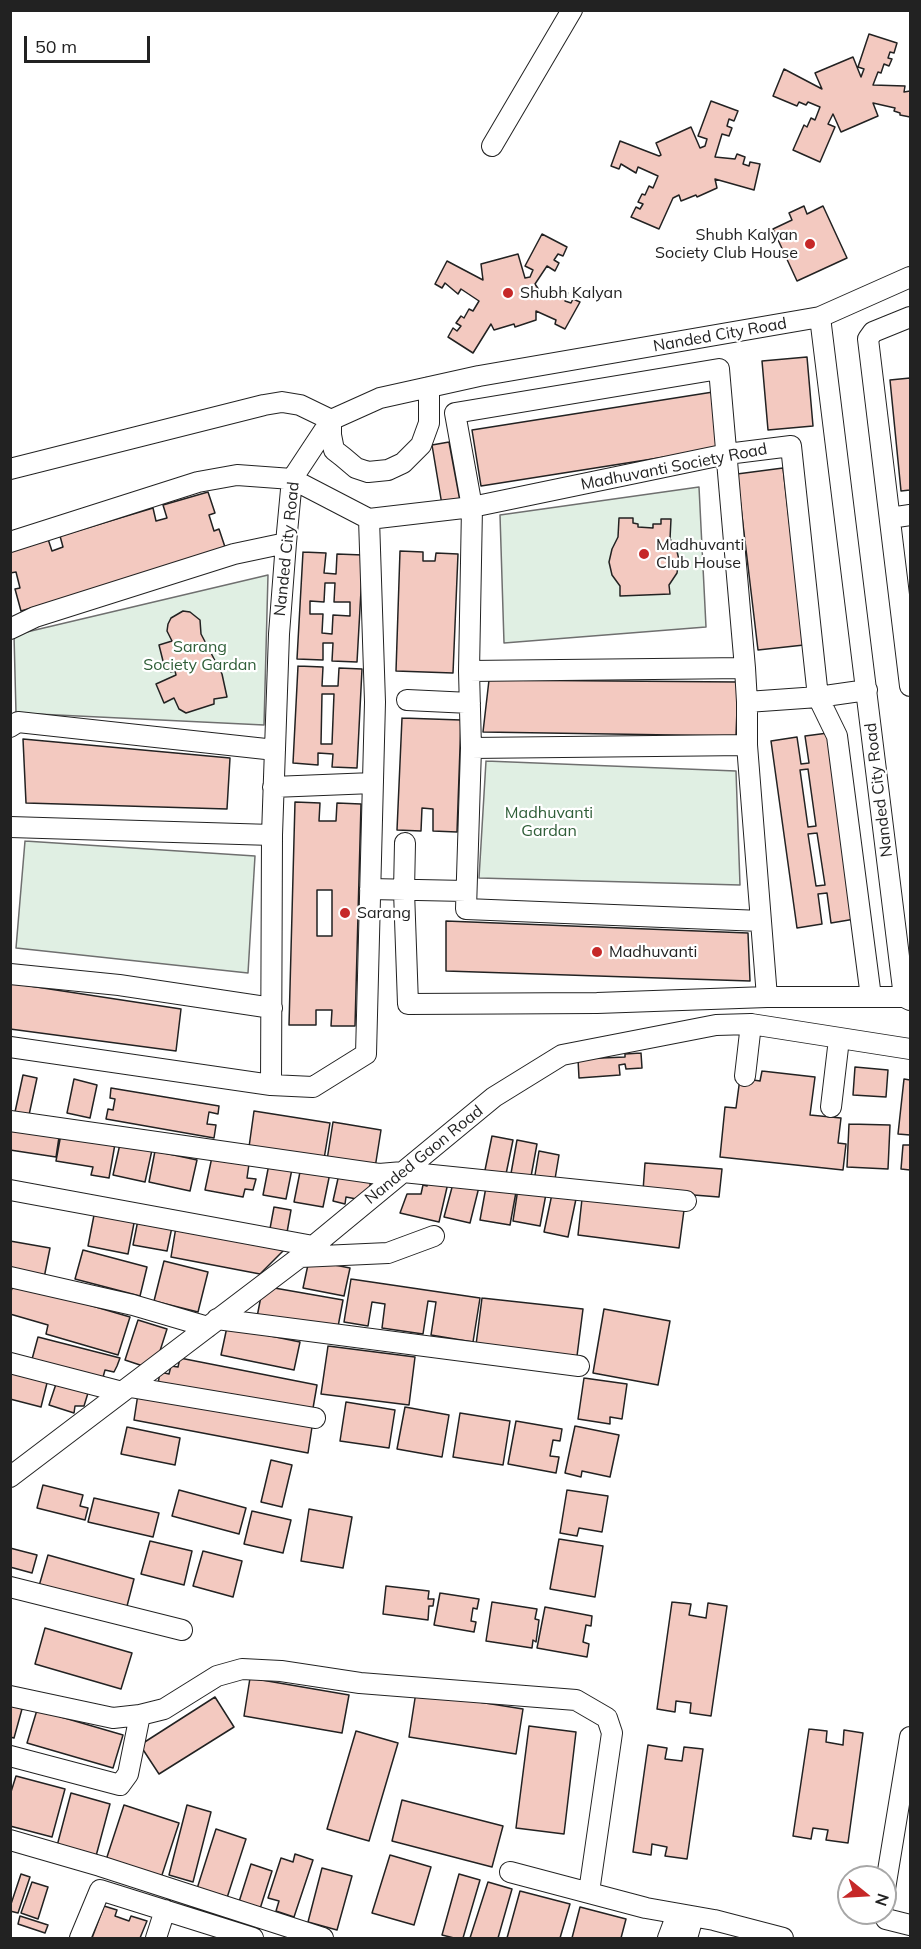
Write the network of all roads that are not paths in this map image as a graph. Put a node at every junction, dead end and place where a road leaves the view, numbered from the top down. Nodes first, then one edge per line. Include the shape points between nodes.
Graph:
1 (572, 10) edge
2 (492, 146) dead end
3 (910, 277) edge
4 (820, 317) junction
5 (910, 318) edge
6 (429, 387) junction
7 (331, 420) junction
8 (727, 454) junction
9 (10, 469) edge
10 (292, 479) junction
11 (472, 507) junction
12 (910, 515) edge
13 (890, 518) junction
14 (369, 519) junction
15 (10, 542) edge
16 (286, 543) junction
17 (10, 629) edge
18 (745, 668) junction
19 (469, 671) junction
20 (910, 673) edge
21 (867, 690) junction
22 (818, 697) junction
23 (407, 700) dead end
24 (747, 702) junction
25 (470, 703) junction
26 (10, 727) edge
27 (747, 745) junction
28 (471, 748) junction
29 (275, 750) junction
30 (373, 783) junction
31 (273, 787) junction
32 (10, 827) edge
33 (272, 835) junction
34 (405, 843) dead end
35 (370, 890) junction
36 (404, 891) junction
37 (466, 891) junction
38 (761, 921) junction
39 (10, 974) edge
40 (767, 997) junction
41 (871, 997) junction
42 (907, 998) edge
43 (272, 1008) junction
44 (751, 1024) junction
45 (840, 1039) junction
46 (10, 1047) edge
47 (910, 1049) edge
48 (745, 1076) dead end
49 (271, 1085) junction
50 (831, 1107) dead end
51 (10, 1122) edge
52 (403, 1172) junction
53 (10, 1190) edge
54 (686, 1202) dead end
55 (434, 1236) dead end
56 (306, 1251) junction
57 (10, 1277) edge
58 (213, 1323) junction
59 (10, 1363) edge
60 (579, 1366) dead end
61 (126, 1389) junction
62 (315, 1418) dead end
63 (19, 1460) edge
64 (10, 1477) edge
65 (10, 1587) edge
66 (182, 1630) dead end
67 (10, 1696) edge
68 (140, 1715) junction
69 (910, 1737) edge
70 (10, 1756) edge
71 (10, 1840) edge
72 (889, 1865) edge
73 (510, 1872) dead end
74 (589, 1892) junction
75 (165, 1910) junction
76 (685, 1915) junction
77 (80, 1938) edge
78 (156, 1938) edge
79 (253, 1938) edge
80 (323, 1938) edge
81 (669, 1938) edge
82 (687, 1938) edge
83 (783, 1938) edge

1 - 2 street
3 - 4 street, Nanded City Road
4 - 6 street, Nanded City Road
4 - 21 street, Nanded City Road
5 - 13 street via 873,332 868,339
6 - 7 street, Nanded City Road via 380,398
6 - 7 street via 429,423 421,445 403,463 388,470 368,472 343,458 334,450
7 - 9 street via 300,405 282,402
7 - 10 street, Nanded City Road
8 - 11 street, Madhuvanti Society Road
8 - 11 street via 719,369 455,413
8 - 18 street
8 - 22 street, Madhuvanti Society Road via 791,446
10 - 14 street
10 - 15 street via 237,475 198,482
10 - 16 street, Nanded City Road
11 - 14 street, Madhuvanti Society Road
11 - 19 street
12 - 13 street
13 - 20 street
14 - 30 street via 375,702
16 - 17 street via 223,557 34,617
16 - 29 street, Nanded City Road
18 - 19 street
18 - 24 street
19 - 25 street
21 - 22 street
21 - 42 street, Nanded City Road via 901,977
22 - 24 street
22 - 41 street via 837,736
23 - 25 street
24 - 27 street
25 - 28 street
26 - 29 street via 18,722
27 - 28 street
27 - 38 street
28 - 37 street
29 - 31 street, Nanded City Road
30 - 31 street
30 - 35 street
31 - 33 street, Nanded City Road
32 - 33 street
33 - 43 street, Nanded City Road
34 - 36 street
35 - 36 street
35 - 49 street via 366,1053 313,1088
36 - 37 street
36 - 40 street via 408,1004
37 - 38 street via 465,909
38 - 40 street
39 - 43 street via 119,985
40 - 41 street
41 - 42 street
43 - 49 street, Nanded City Road
44 - 45 street, Nanded Gaon Road
44 - 48 street
44 - 52 street, Nanded Gaon Road via 716,1025 562,1055 494,1097
45 - 47 street, Nanded Gaon Road
45 - 50 street
46 - 49 street
51 - 52 street via 378,1174
52 - 54 street
52 - 56 street, Nanded Gaon Road
53 - 56 street
55 - 56 street via 388,1253
56 - 58 street, Nanded Gaon Road
57 - 58 street
58 - 60 street
58 - 61 street, Nanded Gaon Road
59 - 61 street
61 - 62 street
61 - 63 street, Nanded Gaon Road
63 - 64 street, Nanded Gaon Road
65 - 66 street
67 - 68 street via 113,1718
68 - 70 street via 128,1774 120,1785
68 - 74 street via 164,1709 217,1676 242,1669 360,1683 576,1700 607,1718 612,1733
69 - 72 street
71 - 80 street
73 - 74 street
74 - 76 street
75 - 77 street via 100,1890
75 - 78 street
75 - 79 street
76 - 81 street
76 - 82 street
76 - 83 street

